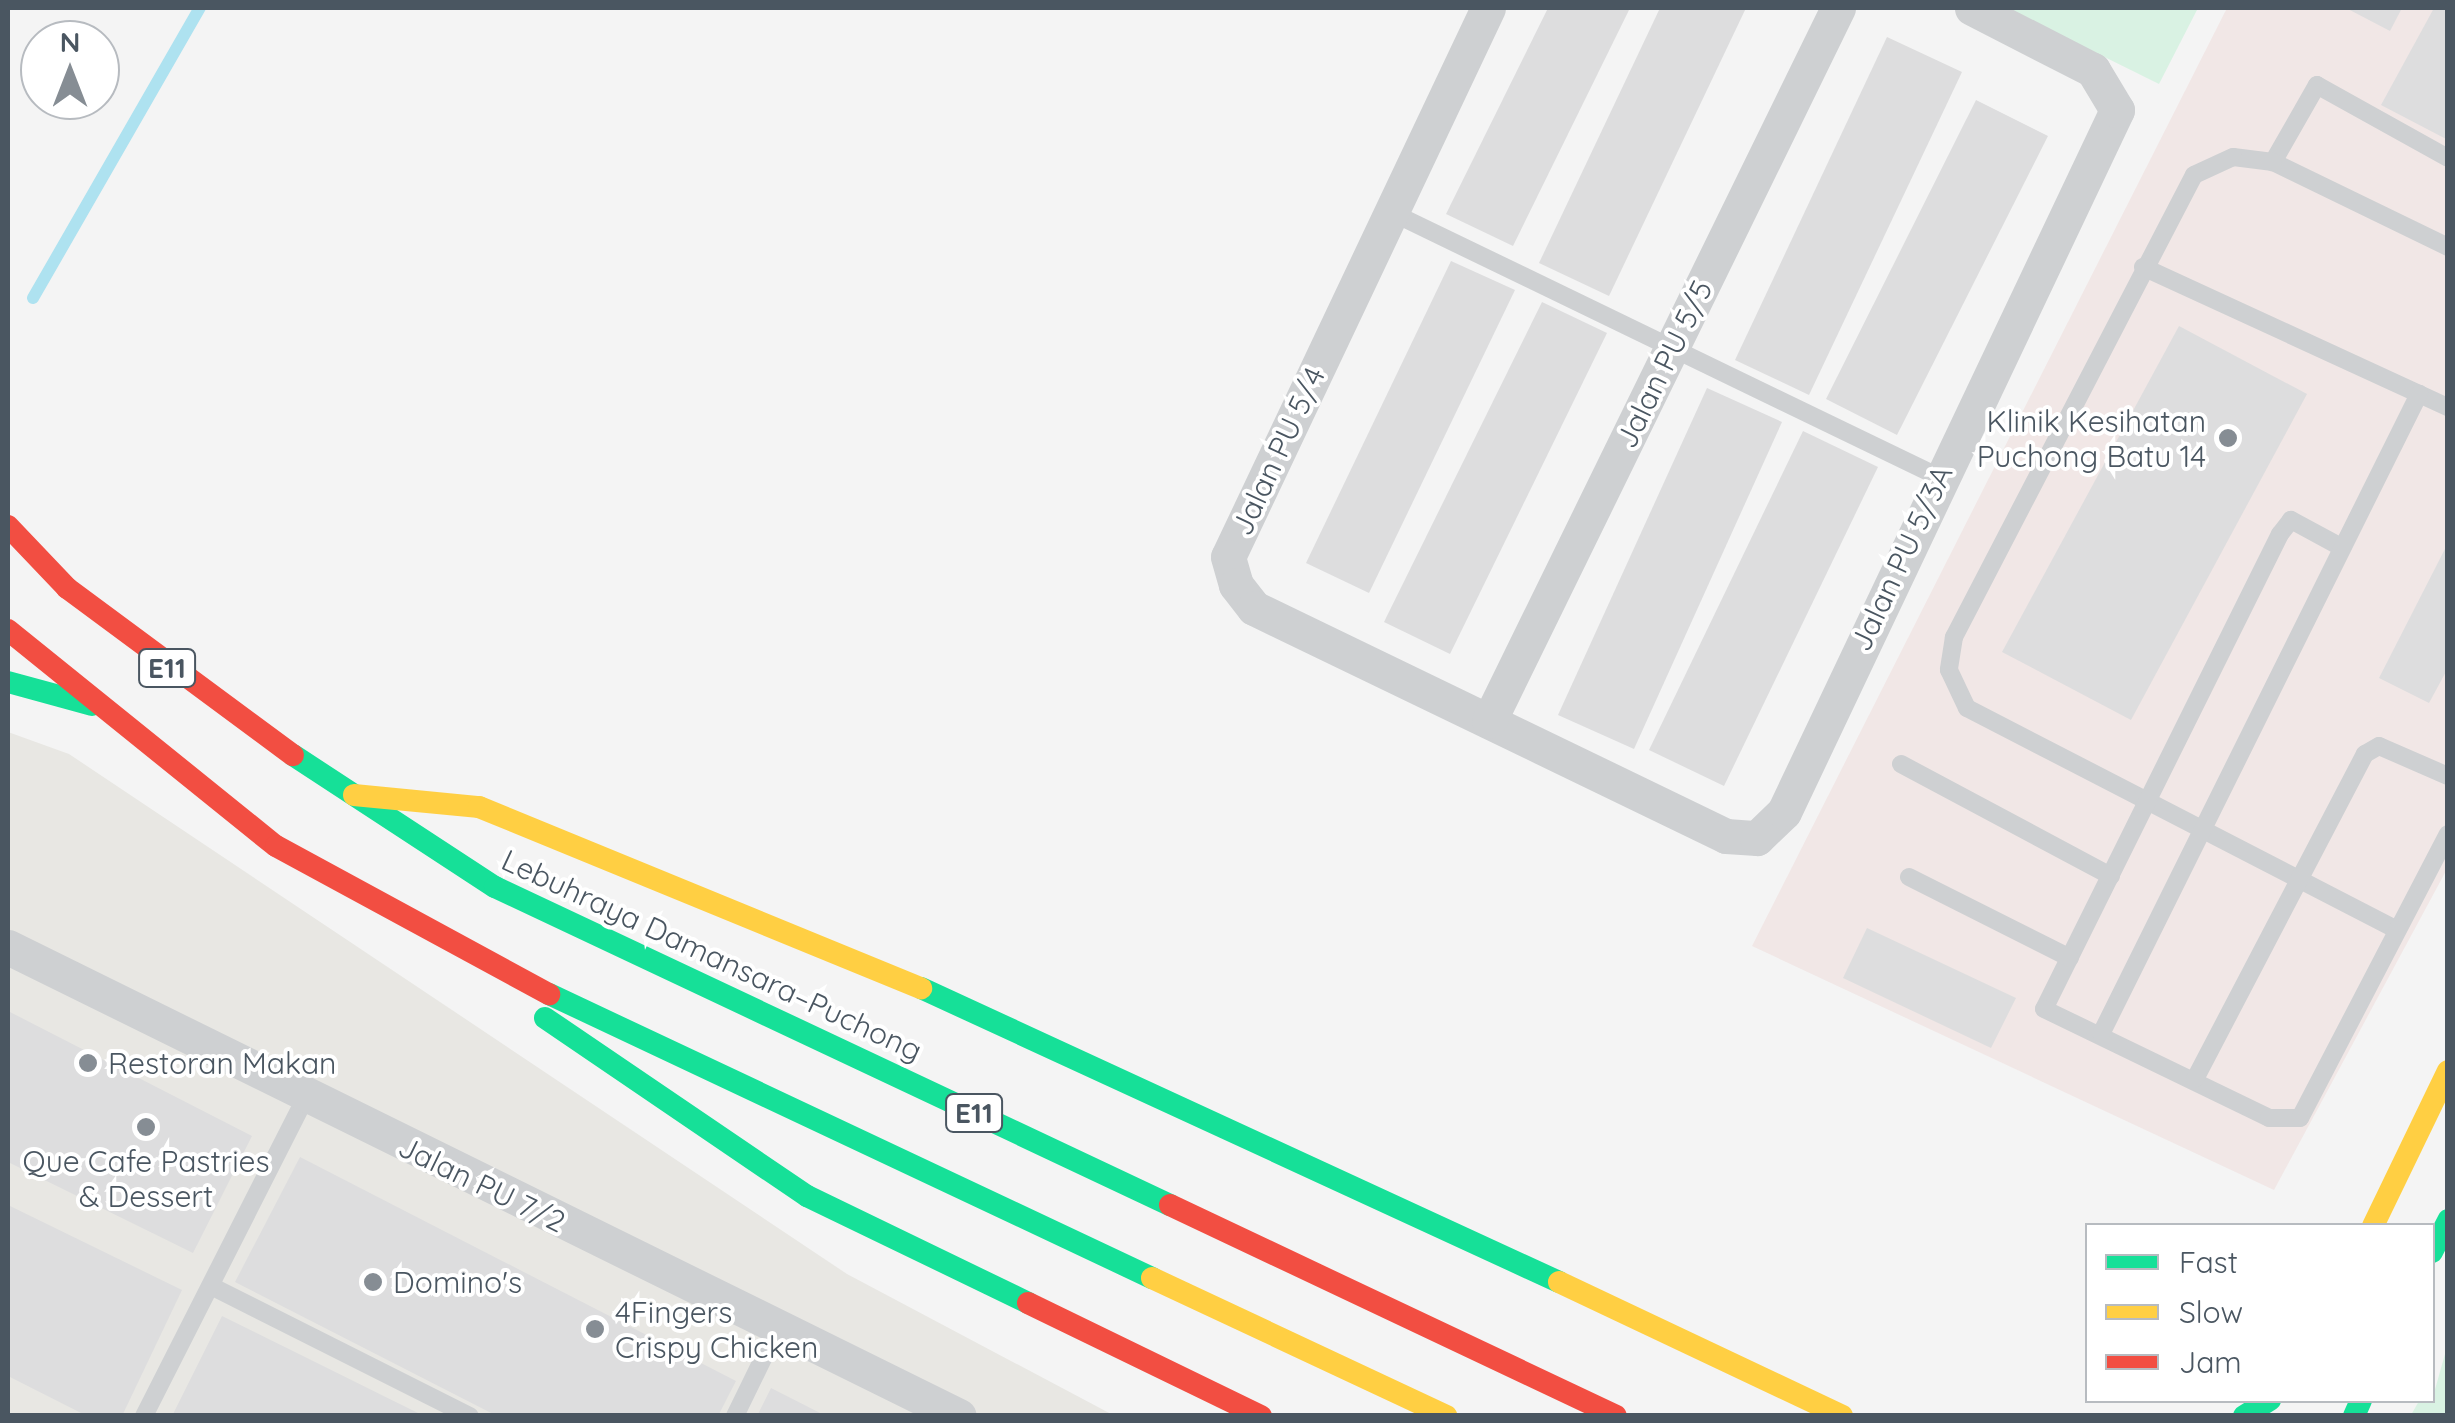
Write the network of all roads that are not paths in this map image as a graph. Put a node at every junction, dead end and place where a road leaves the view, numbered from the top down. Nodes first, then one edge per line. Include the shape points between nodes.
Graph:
1 (1488, 8) edge
2 (1838, 8) edge
3 (1972, 8) edge
4 (2448, 158) edge
5 (2273, 162) junction
6 (1391, 212) junction
7 (2448, 248) edge
8 (2143, 267) junction
9 (1672, 348) junction
10 (2418, 394) junction
11 (2448, 407) edge
12 (1938, 477) junction
13 (8, 526) edge
14 (2341, 547) junction
15 (8, 630) edge
16 (8, 682) edge
17 (92, 705) junction
18 (1489, 721) junction
19 (1901, 764) dead end
20 (2448, 776) edge
21 (341, 794) junction
22 (2147, 801) junction
23 (2208, 832) junction
24 (2448, 834) edge
25 (1757, 838) joint
26 (2111, 876) junction
27 (1909, 877) dead end
28 (2297, 879) junction
29 (2396, 929) junction
30 (8, 947) edge
31 (459, 952) junction
32 (2070, 958) junction
33 (2102, 1034) junction
34 (2448, 1070) edge
35 (2196, 1079) junction
36 (305, 1099) junction
37 (2448, 1220) edge
38 (2374, 1223) edge
39 (2435, 1246) edge
40 (211, 1286) junction
41 (778, 1328) junction
42 (144, 1416) edge
43 (470, 1416) edge
44 (735, 1416) edge
45 (959, 1416) edge
46 (1262, 1416) edge
47 (1446, 1416) edge
48 (1616, 1416) edge
49 (1842, 1416) edge

1 - 6 street, Jalan PU 5/4
2 - 9 street, Jalan PU 5/5
3 - 12 street, Jalan PU 5/3A via 2093,70 2117,110
4 - 5 lane via 2317,84
5 - 7 lane
5 - 8 lane via 2209,162
6 - 9 lane
6 - 18 street, Jalan PU 5/4 via 1228,557 1254,608
8 - 10 lane
8 - 22 lane via 1954,638 1949,670 1967,708
9 - 12 lane
9 - 18 street, Jalan PU 5/5
10 - 11 lane
10 - 14 lane
12 - 25 street, Jalan PU 5/3A via 1784,812
13 - 21 main road, Lebuhraya Damansara–Puchong / E11 via 67,588
14 - 22 lane via 2292,520 2280,534
14 - 23 lane
15 - 17 main road, E11
16 - 17 main road
17 - 31 main road, E11 via 276,846
18 - 25 street, Jalan PU 5/4 via 1726,836
19 - 26 lane
20 - 28 lane via 2379,746 2364,754
21 - 48 main road, Lebuhraya Damansara–Puchong / E11 via 495,887
21 - 49 main road via 480,807 778,924 1168,1097
22 - 23 lane
22 - 26 lane
23 - 28 lane
23 - 33 lane
24 - 29 lane
26 - 32 lane
27 - 32 lane
28 - 29 lane
28 - 35 lane
29 - 35 lane via 2300,1118 2269,1118
30 - 36 street, Jalan PU 7/2
31 - 46 main road via 640,1091 807,1196
31 - 47 main road, E11
32 - 33 lane via 2044,1009
33 - 35 lane
34 - 38 main road
36 - 40 lane
36 - 41 street, Jalan PU 7/2
37 - 39 main road
40 - 42 lane
40 - 43 lane
41 - 44 lane
41 - 45 street, Jalan PU 7/2

